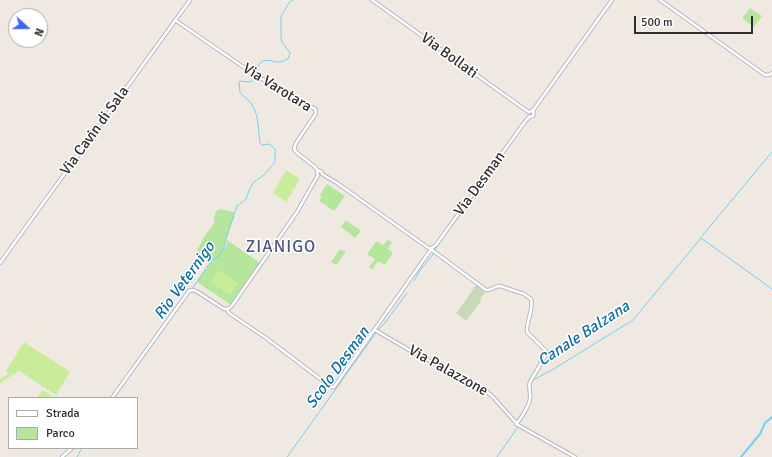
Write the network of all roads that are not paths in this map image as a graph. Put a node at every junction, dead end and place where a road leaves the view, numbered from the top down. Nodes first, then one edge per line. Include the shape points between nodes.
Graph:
1 (190, 0) edge
2 (372, 0) edge
3 (612, 0) edge
4 (660, 0) edge
5 (175, 20) junction
6 (772, 73) edge
7 (530, 113) junction
8 (318, 171) junction
9 (322, 174) junction
10 (318, 175) junction
11 (432, 248) junction
12 (0, 263) edge
13 (227, 309) junction
14 (376, 331) junction
15 (113, 397) edge
16 (518, 425) junction
17 (71, 449) edge
18 (62, 457) edge
19 (576, 457) edge

1 - 5 street, Via Cavin di Sala
2 - 7 street, Via Bollati
3 - 7 street
4 - 6 street via 765,75 769,76
5 - 8 street, Via Varotara via 256,76 315,109 315,116 294,147 296,152
5 - 12 street, Via Cavin di Sala
7 - 11 street, Via Desman
8 - 9 street
8 - 10 street
9 - 10 street
9 - 11 street via 426,247
10 - 13 street via 297,212 231,307
11 - 14 street, Via Desman
11 - 16 street via 486,290 502,287 532,300 526,332 547,353 529,384 529,402
13 - 14 street, Via Desman via 331,387 335,386
13 - 15 street via 192,290 186,294
14 - 16 street, Via Palazzone via 486,391
16 - 19 street, Via Palazzone
17 - 18 street

